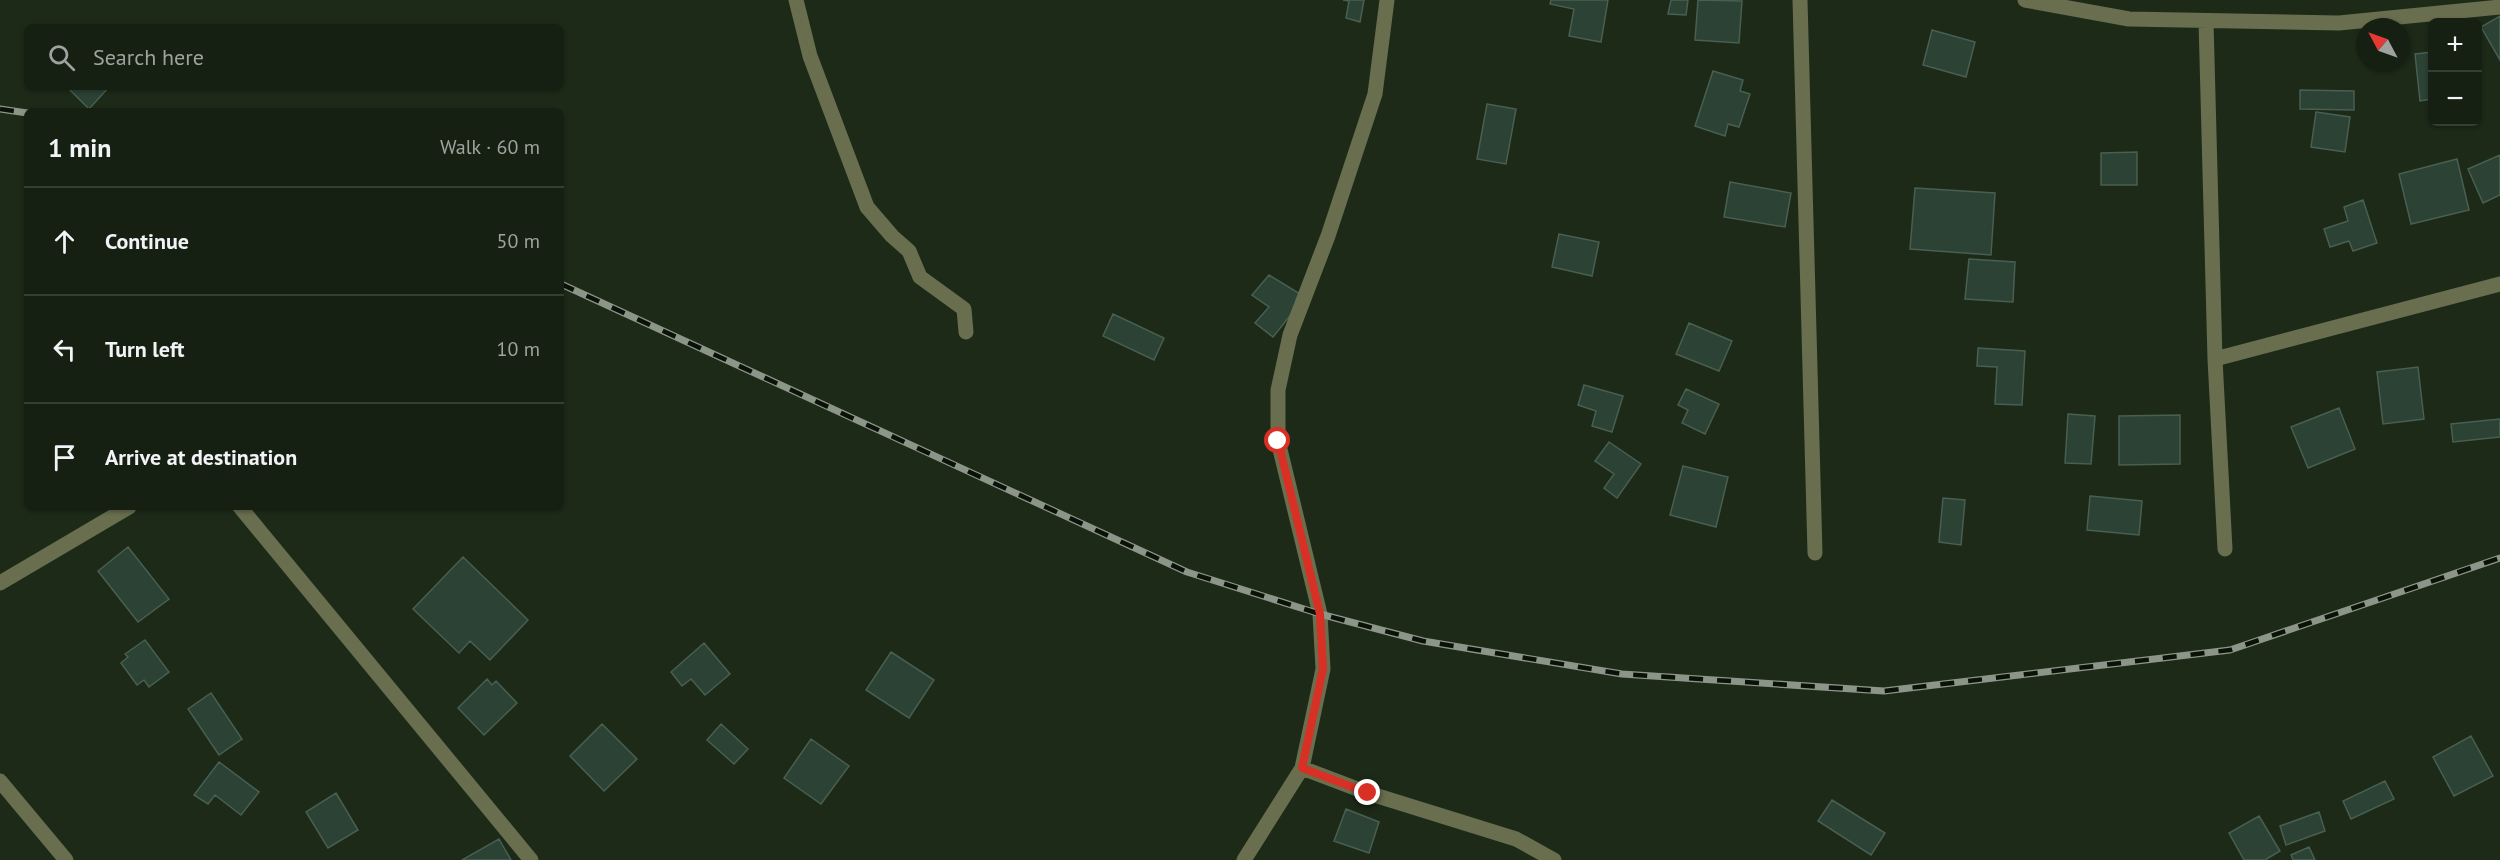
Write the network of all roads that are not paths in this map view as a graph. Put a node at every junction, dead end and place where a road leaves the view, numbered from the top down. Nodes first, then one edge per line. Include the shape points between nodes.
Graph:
1 (796, 0) edge
2 (1387, 0) edge
3 (1800, 0) edge
4 (2025, 0) edge
5 (2500, 7) edge
6 (2206, 21) junction
7 (2500, 284) edge
8 (966, 332) dead end
9 (2215, 359) junction
10 (124, 510) edge
11 (242, 510) edge
12 (2225, 549) dead end
13 (1815, 553) dead end
14 (0, 583) edge
15 (1302, 768) junction
16 (0, 781) edge
17 (66, 860) edge
18 (531, 860) edge
19 (1245, 860) edge
20 (1554, 860) edge

1 - 8 street via 810,56 867,207 909,251 920,277 964,309
2 - 15 street via 1375,93 1329,236 1290,335 1278,390 1278,441 1320,614 1323,669
3 - 13 street
4 - 6 street via 2129,20
5 - 6 street via 2339,23
6 - 9 street
7 - 9 street
9 - 12 street
10 - 14 street
11 - 18 street
15 - 19 street
15 - 20 street via 1516,839
16 - 17 street

